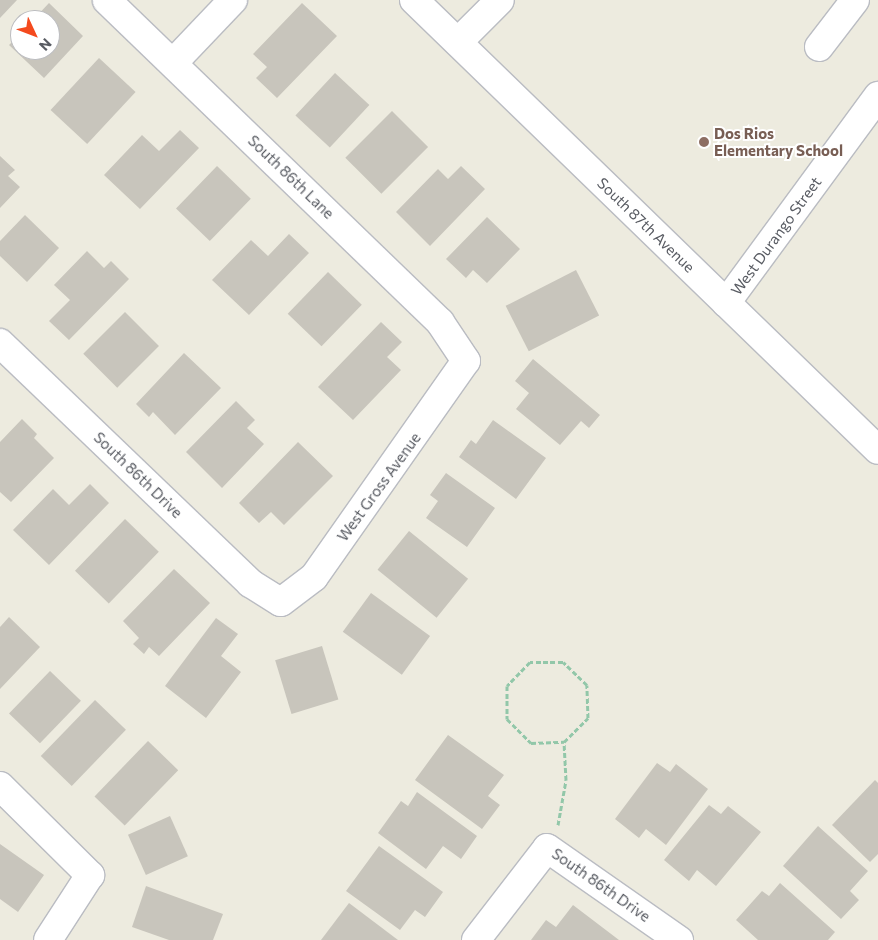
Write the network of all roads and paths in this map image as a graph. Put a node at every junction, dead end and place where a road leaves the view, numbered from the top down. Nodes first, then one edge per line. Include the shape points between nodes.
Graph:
1 (108, 0) edge
2 (233, 0) edge
3 (414, 0) edge
4 (500, 0) edge
5 (855, 0) edge
6 (458, 42) junction
7 (819, 48) dead end
8 (173, 63) junction
9 (878, 96) edge
10 (726, 303) junction
11 (0, 343) edge
12 (466, 361) joint
13 (878, 450) edge
14 (280, 602) joint
15 (564, 742) junction
16 (0, 786) edge
17 (547, 848) junction
18 (48, 940) edge
19 (476, 940) edge
20 (679, 940) edge

1 - 8 street, South 86th Lane
2 - 8 street
3 - 6 street, South 87th Avenue
4 - 6 street
5 - 7 street
6 - 10 street, South 87th Avenue
8 - 12 street, South 86th Lane via 440,322
9 - 10 street, West Durango Street
10 - 13 street, South 87th Avenue
11 - 14 street, South 86th Drive via 250,583
12 - 14 street, West Gross Avenue via 314,577
15 - 15 path via 531,743 507,719 507,686 530,662 564,662 588,685 588,718
15 - 17 path via 562,816
16 - 18 street via 90,875
17 - 19 street
17 - 20 street, South 86th Drive

